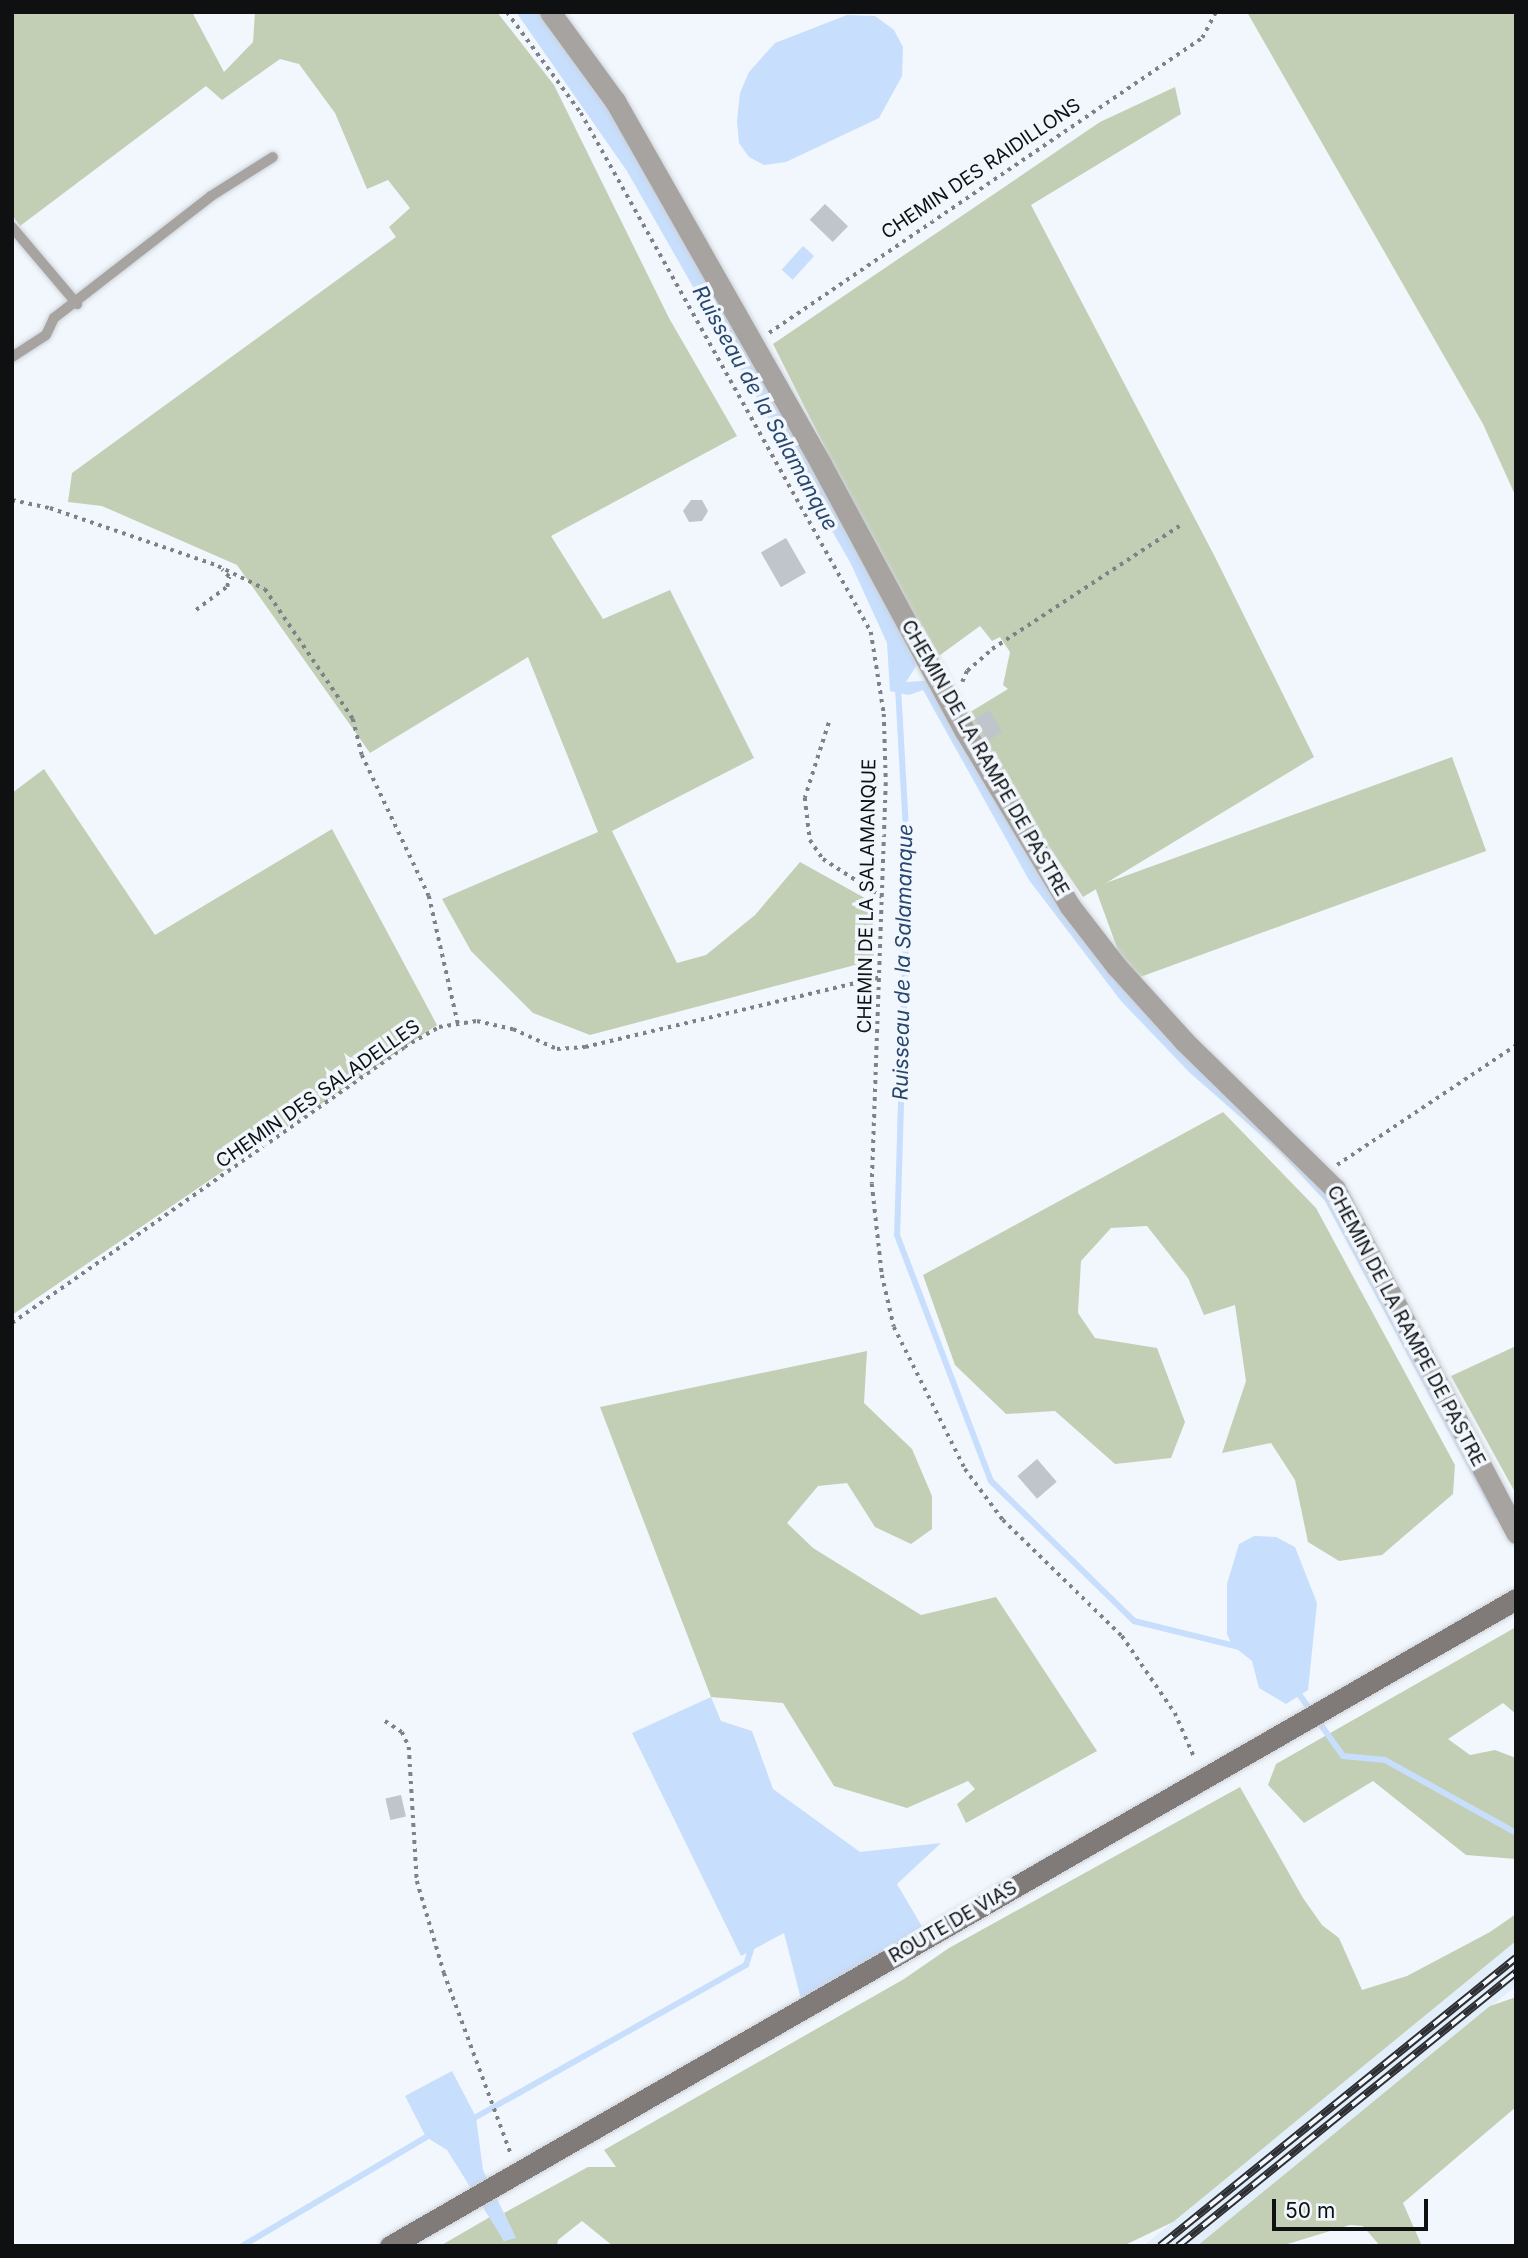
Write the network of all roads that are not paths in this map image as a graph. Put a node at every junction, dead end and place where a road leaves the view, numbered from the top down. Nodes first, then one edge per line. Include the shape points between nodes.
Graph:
1 (550, 12) edge
2 (273, 157) dead end
3 (12, 226) edge
4 (77, 304) junction
5 (12, 356) edge
6 (1516, 1533) edge
7 (1516, 1599) edge
8 (390, 2246) edge

1 - 6 street, CHEMIN DE LA RAMPE DE PASTRE via 615,101 1055,883 1116,967 1184,1041 1335,1189
2 - 4 lane via 211,197
3 - 4 lane
4 - 5 lane via 54,318 46,335
7 - 8 main road, ROUTE DE VIAS

